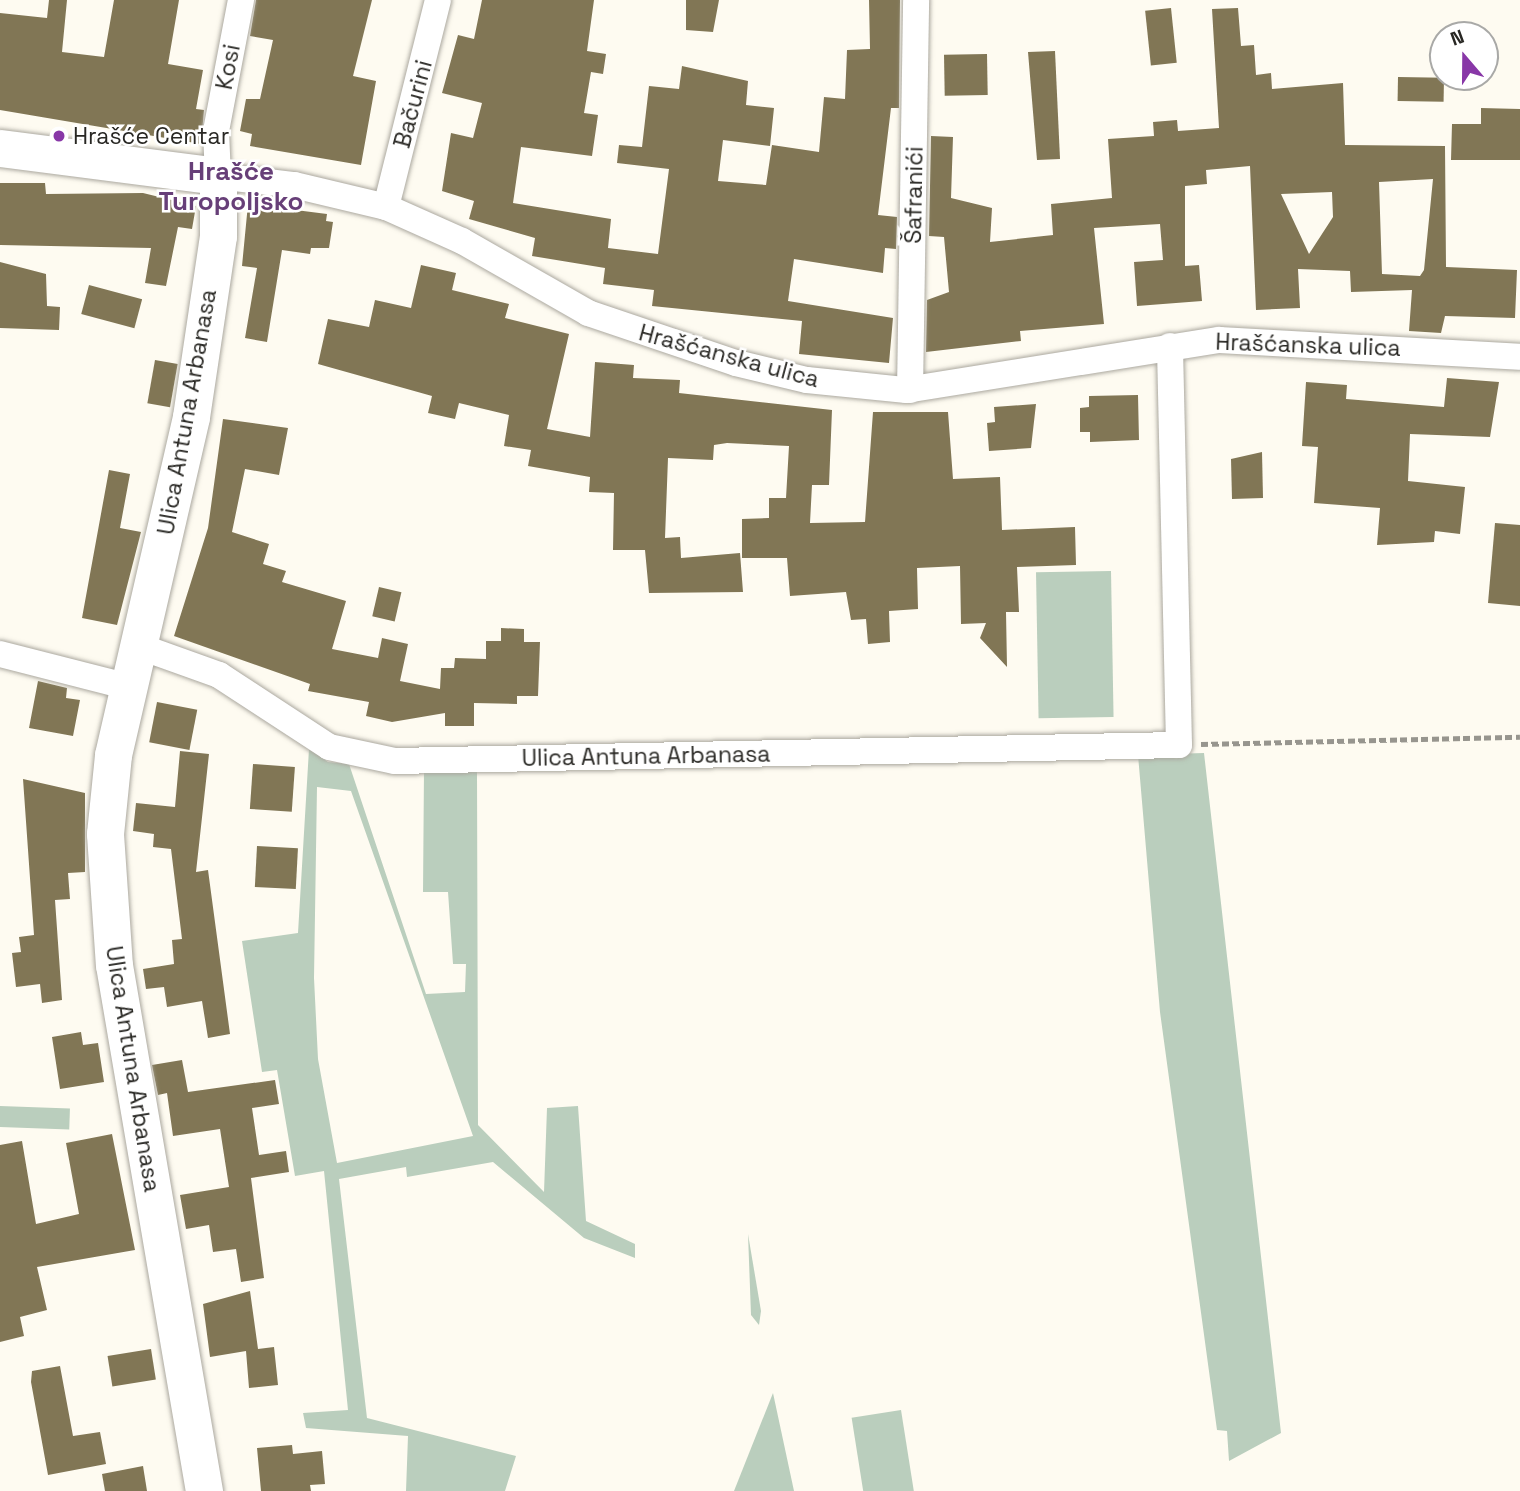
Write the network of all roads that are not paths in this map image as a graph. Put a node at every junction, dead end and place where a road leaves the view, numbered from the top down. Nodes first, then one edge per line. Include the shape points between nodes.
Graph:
1 (241, 0) edge
2 (438, 0) edge
3 (916, 0) edge
4 (0, 148) edge
5 (218, 176) junction
6 (386, 207) junction
7 (1170, 346) junction
8 (1520, 357) edge
9 (909, 390) junction
10 (141, 648) junction
11 (0, 654) edge
12 (129, 687) junction
13 (204, 1491) edge

1 - 5 street, Kosi via 216,131
2 - 6 street, Bačurini
3 - 9 street, Šafranići
4 - 5 main road
5 - 6 street, Hrašćanska ulica via 294,185
5 - 10 main road, Ulica Antuna Arbanasa via 220,217 191,417
6 - 9 street, Hrašćanska ulica via 632,330 785,376
7 - 8 street, Hrašćanska ulica via 1312,343
7 - 9 street, Hrašćanska ulica
7 - 10 street, Ulica Antuna Arbanasa via 1179,745 395,761 329,747 229,680
10 - 12 main road, Ulica Antuna Arbanasa
11 - 12 street
12 - 13 main road, Ulica Antuna Arbanasa via 107,798 111,942

